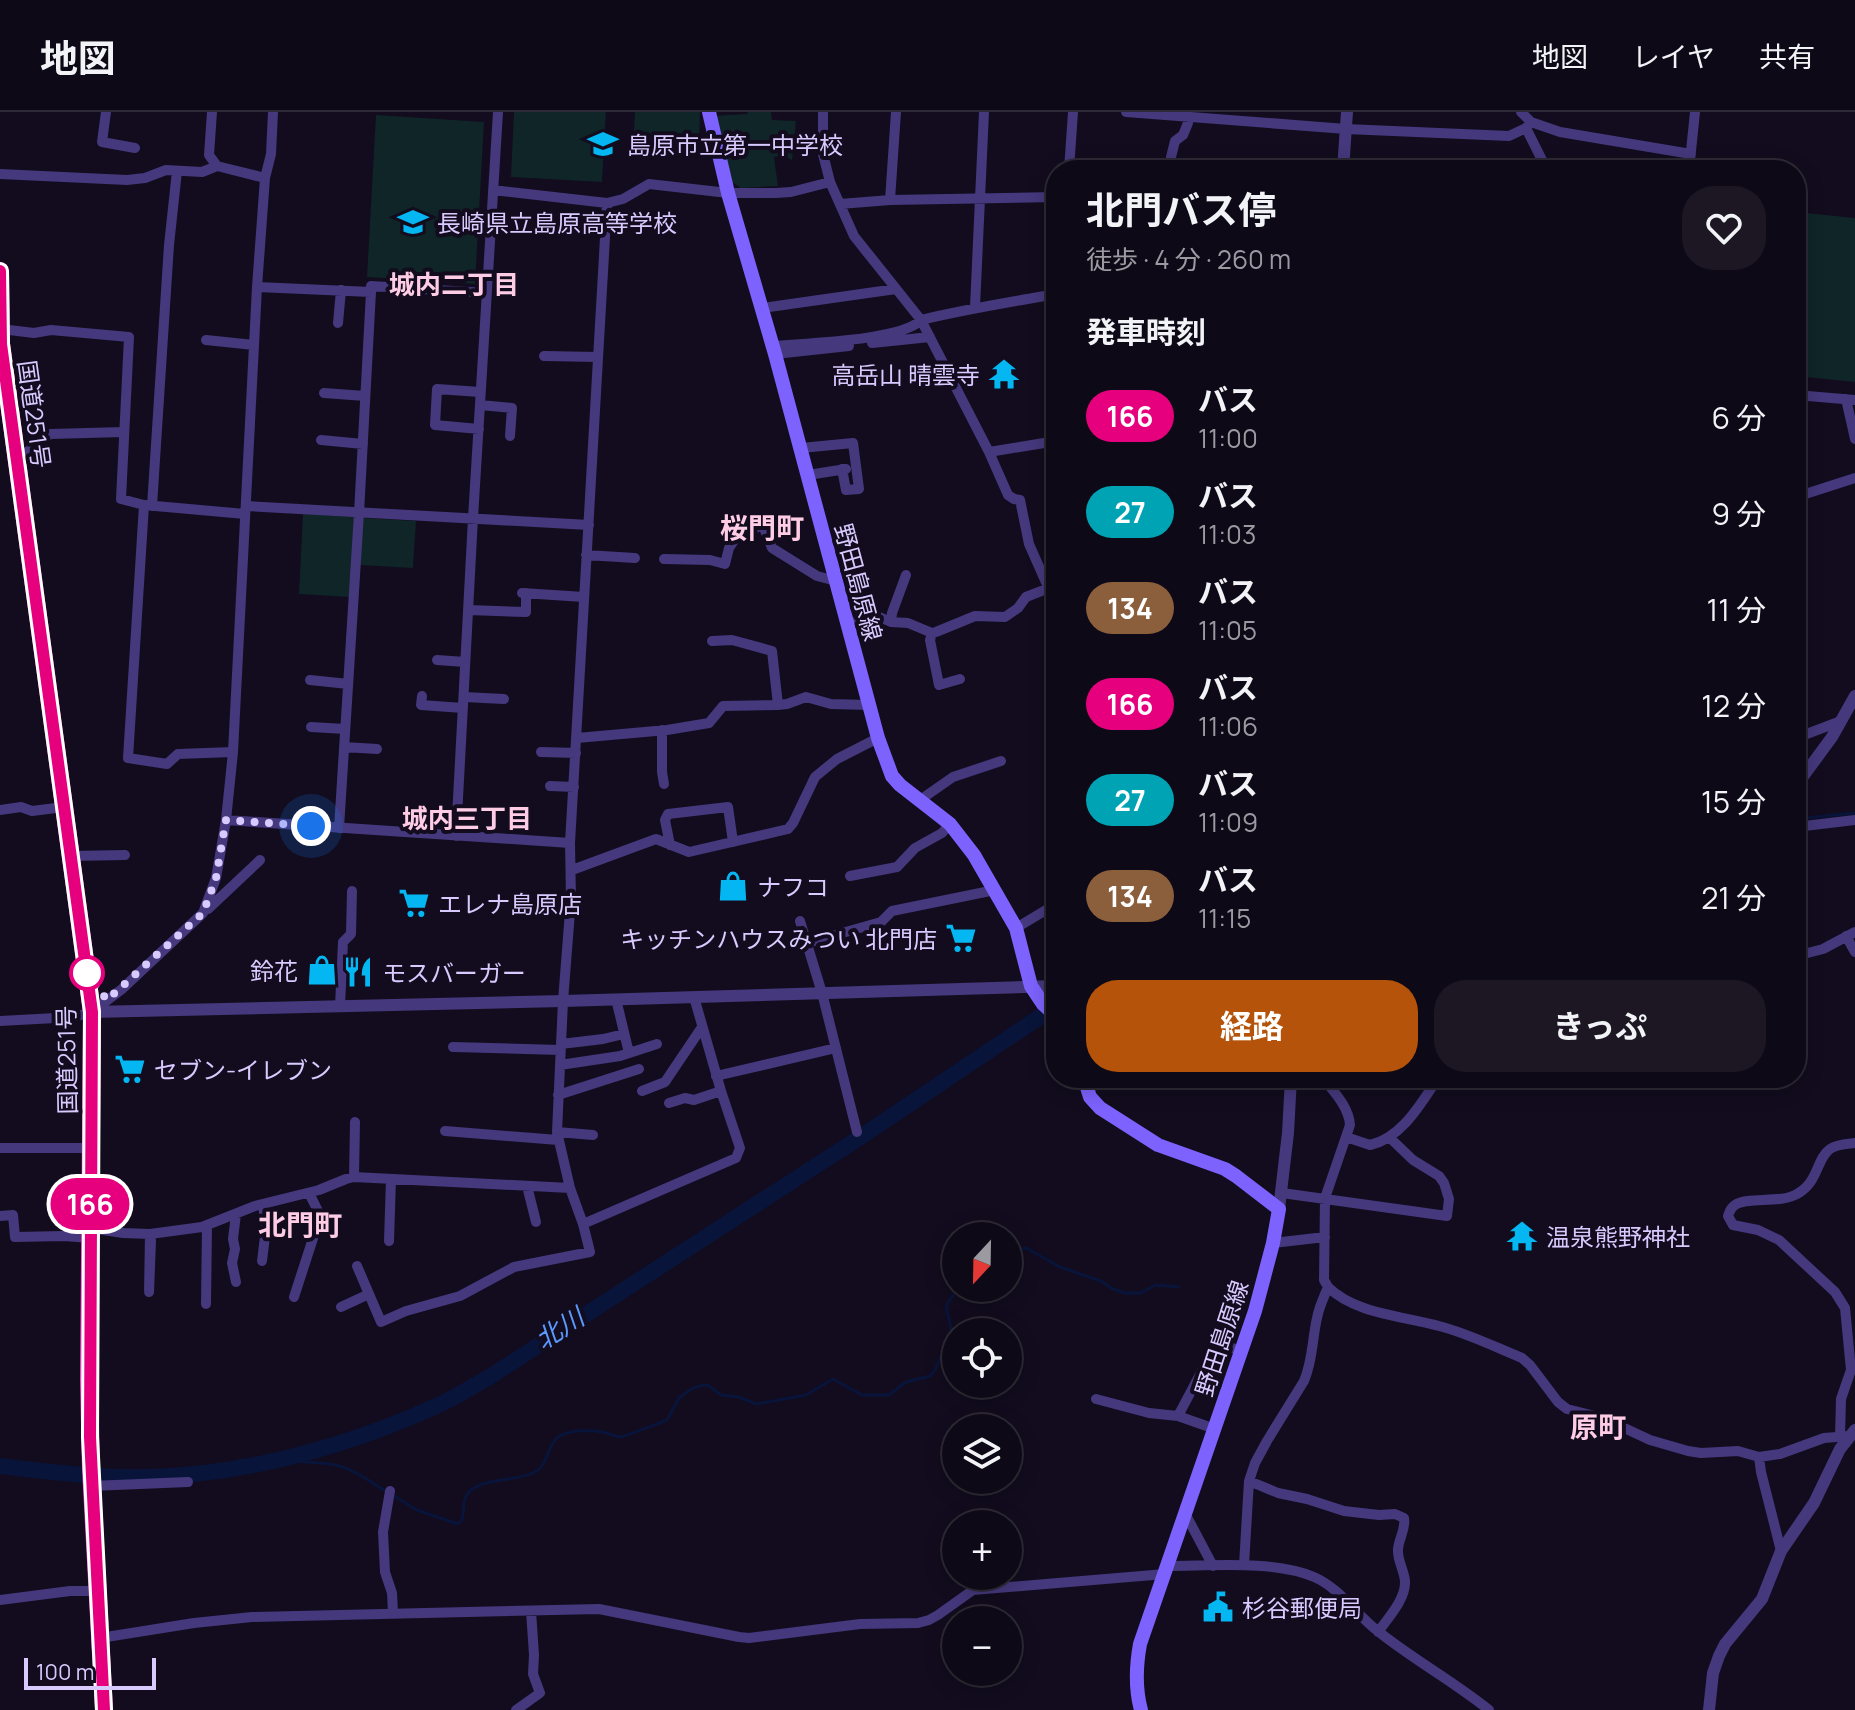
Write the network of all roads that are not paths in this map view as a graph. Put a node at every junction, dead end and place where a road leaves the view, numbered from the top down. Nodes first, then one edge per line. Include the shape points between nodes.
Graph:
1 (106, 112) edge
2 (212, 112) edge
3 (273, 112) edge
4 (498, 112) edge
5 (709, 112) edge
6 (823, 112) edge
7 (896, 112) edge
8 (984, 112) edge
9 (1073, 112) edge
10 (1126, 112) edge
11 (1347, 112) edge
12 (1521, 112) edge
13 (1695, 112) edge
14 (1187, 116) junction
15 (1529, 125) junction
16 (1346, 129) junction
17 (135, 148) dead end
18 (1691, 154) junction
19 (1070, 160) edge
20 (1171, 160) edge
21 (1344, 160) edge
22 (1543, 160) edge
23 (1690, 160) edge
24 (217, 166) junction
25 (177, 171) junction
26 (0, 174) edge
27 (265, 178) junction
28 (830, 182) junction
29 (493, 190) junction
30 (728, 193) junction
31 (1046, 197) edge
32 (979, 198) junction
33 (890, 200) junction
34 (607, 203) junction
35 (840, 204) junction
36 (0, 271) edge
37 (257, 287) junction
38 (896, 289) junction
39 (341, 290) junction
40 (371, 292) junction
41 (487, 293) junction
42 (1046, 296) edge
43 (975, 307) junction
44 (762, 308) junction
45 (921, 320) junction
46 (338, 323) dead end
47 (1, 329) edge
48 (930, 337) junction
49 (206, 340) dead end
50 (254, 345) junction
51 (774, 350) junction
52 (544, 356) dead end
53 (598, 357) junction
54 (480, 392) junction
55 (324, 393) dead end
56 (365, 396) junction
57 (1806, 396) edge
58 (1850, 400) edge
59 (480, 405) junction
60 (479, 429) junction
61 (123, 432) junction
62 (510, 436) dead end
63 (1855, 439) edge
64 (321, 440) dead end
65 (1046, 443) edge
66 (363, 444) junction
67 (801, 448) junction
68 (989, 452) junction
69 (17, 460) junction
70 (856, 468) junction
71 (842, 469) junction
72 (808, 475) junction
73 (1855, 478) edge
74 (1806, 494) edge
75 (148, 506) junction
76 (246, 510) junction
77 (359, 513) junction
78 (473, 518) junction
79 (589, 525) junction
80 (586, 555) junction
81 (635, 558) dead end
82 (664, 559) dead end
83 (906, 575) dead end
84 (1044, 577) joint
85 (836, 581) junction
86 (1046, 581) edge
87 (1046, 589) edge
88 (584, 597) junction
89 (468, 610) junction
90 (891, 622) junction
91 (848, 624) junction
92 (932, 633) junction
93 (712, 641) dead end
94 (437, 660) dead end
95 (465, 662) junction
96 (960, 679) dead end
97 (310, 680) dead end
98 (348, 684) junction
99 (1855, 696) edge
100 (504, 699) dead end
101 (463, 702) junction
102 (421, 705) dead end
103 (778, 705) junction
104 (869, 705) junction
105 (1847, 714) edge
106 (311, 727) dead end
107 (345, 729) junction
108 (662, 730) junction
109 (1806, 733) edge
110 (577, 738) junction
111 (878, 738) junction
112 (344, 747) junction
113 (377, 749) dead end
114 (233, 752) junction
115 (541, 752) dead end
116 (576, 753) junction
117 (1001, 761) dead end
118 (1806, 773) edge
119 (664, 784) dead end
120 (550, 786) dead end
121 (574, 787) junction
122 (920, 800) junction
123 (64, 807) junction
124 (0, 810) edge
125 (226, 820) junction
126 (1855, 820) edge
127 (950, 824) junction
128 (1806, 826) edge
129 (339, 828) junction
130 (456, 836) junction
131 (733, 842) junction
132 (570, 843) junction
133 (670, 845) junction
134 (125, 855) dead end
135 (71, 856) junction
136 (260, 860) dead end
137 (572, 870) junction
138 (850, 876) dead end
139 (995, 890) junction
140 (352, 891) dead end
141 (1046, 910) edge
142 (203, 913) junction
143 (800, 921) dead end
144 (1016, 928) junction
145 (1851, 934) edge
146 (807, 943) junction
147 (1855, 952) edge
148 (1806, 953) edge
149 (1031, 986) junction
150 (1046, 986) edge
151 (822, 993) junction
152 (694, 997) junction
153 (616, 999) junction
154 (563, 1001) junction
155 (340, 1006) junction
156 (1046, 1006) edge
157 (92, 1012) junction
158 (0, 1021) edge
159 (702, 1027) junction
160 (624, 1034) junction
161 (657, 1044) dead end
162 (453, 1047) dead end
163 (561, 1047) junction
164 (836, 1048) junction
165 (629, 1053) junction
166 (560, 1065) junction
167 (639, 1069) dead end
168 (716, 1076) junction
169 (1087, 1088) edge
170 (1290, 1088) edge
171 (1331, 1088) edge
172 (1432, 1088) edge
173 (642, 1091) dead end
174 (721, 1091) junction
175 (558, 1095) junction
176 (669, 1103) dead end
177 (355, 1122) dead end
178 (445, 1131) dead end
179 (857, 1132) dead end
180 (593, 1135) dead end
181 (557, 1136) junction
182 (1346, 1137) junction
183 (1389, 1137) junction
184 (1855, 1143) edge
185 (0, 1148) edge
186 (91, 1148) junction
187 (354, 1177) junction
188 (391, 1179) junction
189 (527, 1186) junction
190 (570, 1188) junction
191 (309, 1193) junction
192 (1282, 1193) junction
193 (1325, 1198) junction
194 (263, 1205) junction
195 (1279, 1209) junction
196 (236, 1214) junction
197 (0, 1216) edge
198 (536, 1222) dead end
199 (583, 1224) junction
200 (207, 1225) junction
201 (90, 1233) junction
202 (1325, 1237) junction
203 (389, 1241) dead end
204 (1273, 1243) junction
205 (262, 1261) dead end
206 (357, 1266) dead end
207 (236, 1282) dead end
208 (1328, 1287) junction
209 (369, 1294) junction
210 (294, 1297) dead end
211 (206, 1304) dead end
212 (341, 1307) dead end
213 (1242, 1351) junction
214 (1096, 1399) dead end
215 (1178, 1416) junction
216 (1215, 1429) junction
217 (1848, 1435) edge
218 (1759, 1457) junction
219 (91, 1479) junction
220 (1249, 1481) junction
221 (188, 1482) dead end
222 (390, 1494) dead end
223 (1186, 1515) junction
224 (1781, 1551) junction
225 (1244, 1565) junction
226 (1213, 1566) junction
227 (1167, 1570) junction
228 (97, 1591) junction
229 (0, 1600) edge
230 (531, 1611) junction
231 (393, 1613) junction
232 (1378, 1632) junction
233 (100, 1638) junction
234 (104, 1710) edge
235 (516, 1710) edge
236 (1141, 1710) edge
237 (1489, 1710) edge
238 (1709, 1710) edge

1 - 17 street via 102,142
2 - 24 street via 209,155
3 - 27 street
4 - 29 street
5 - 30 main road, 野田島原線
6 - 28 street via 823,154
7 - 33 street
8 - 32 street
9 - 19 street
10 - 14 street
11 - 16 street
12 - 15 street
13 - 18 street
14 - 16 street
14 - 20 street
15 - 16 street via 1509,136
15 - 18 street
15 - 22 street
16 - 21 street
18 - 23 street
24 - 25 street via 202,172
24 - 27 street
25 - 26 street via 127,180
25 - 75 street
27 - 37 street
28 - 30 street via 791,192
28 - 35 street
29 - 34 street
29 - 41 street
30 - 34 street via 649,184
30 - 44 main road, 野田島原線
31 - 32 street
32 - 33 street
32 - 43 street
33 - 35 street
34 - 53 street
35 - 38 street via 854,236
36 - 47 highway, 国道251号
37 - 39 street
37 - 50 street
38 - 44 street
38 - 45 street
39 - 40 street
39 - 46 street
40 - 41 street via 371,286
40 - 56 street
41 - 54 street
42 - 43 street
43 - 45 street
44 - 51 main road, 野田島原線
45 - 48 street
45 - 51 street via 878,336
47 - 61 street via 129,337
47 - 69 highway, 国道251号
48 - 51 street
48 - 68 street
49 - 50 street
50 - 76 street
51 - 67 main road, 野田島原線
52 - 53 street
53 - 79 street
54 - 59 street
54 - 60 street via 437,389 435,425
55 - 56 street
56 - 66 street
57 - 58 street
58 - 63 street
59 - 60 street
59 - 62 street via 512,408
60 - 78 street
61 - 69 street via 50,434
61 - 75 street via 121,499
64 - 66 street
65 - 68 street
66 - 77 street
67 - 70 street via 853,443
67 - 72 main road, 野田島原線
68 - 84 street via 1008,495 1020,500 1029,544
69 - 123 highway, 国道251号
70 - 71 street
70 - 71 street via 859,489 846,490
71 - 72 street
72 - 85 main road, 野田島原線
73 - 74 street
75 - 76 street
75 - 114 street via 128,758 167,764 178,754
76 - 77 street
76 - 114 street
77 - 78 street
77 - 98 street
78 - 79 street
78 - 89 street
79 - 80 street
80 - 81 street
80 - 88 street
82 - 85 street via 725,564 735,539 761,525 772,548 817,576
83 - 90 street
84 - 86 street
85 - 91 main road, 野田島原線
87 - 92 street via 1026,597 1005,617 975,616
88 - 89 street via 523,593 526,612
88 - 110 street
89 - 95 street
90 - 91 street via 872,616
90 - 92 street
91 - 104 main road, 野田島原線
92 - 96 street via 939,685
93 - 103 street via 732,640 772,651
94 - 95 street
95 - 101 street
97 - 98 street
98 - 107 street
99 - 105 street
100 - 101 street
101 - 102 street
101 - 130 street
103 - 104 street via 806,697
103 - 108 street via 723,706 709,723
104 - 111 main road, 野田島原線
105 - 109 street
105 - 118 street
106 - 107 street
107 - 112 street
108 - 110 street
108 - 119 street
110 - 116 street
111 - 122 main road, 野田島原線 via 892,776
111 - 131 street via 815,777 788,829
112 - 113 street
112 - 129 street
114 - 125 street
115 - 116 street
116 - 121 street
117 - 122 street via 953,777
120 - 121 street
121 - 132 street
122 - 127 main road, 野田島原線
123 - 124 street
123 - 135 highway, 国道251号
125 - 129 street
125 - 142 street via 216,878
126 - 128 street
127 - 138 street via 897,867
127 - 139 main road, 野田島原線
129 - 130 street
130 - 132 street
131 - 133 street via 689,852
131 - 133 street via 728,807 668,814
132 - 137 street
133 - 137 street via 656,839
134 - 135 street
135 - 157 highway, 国道251号
136 - 142 street
137 - 154 street
139 - 144 main road, 野田島原線
139 - 146 street via 892,911 881,922
140 - 155 street
141 - 144 street
142 - 157 street
143 - 146 street
144 - 149 main road, 野田島原線
145 - 147 street
145 - 148 street
146 - 151 street
149 - 150 street
149 - 151 street
149 - 156 main road, 野田島原線
151 - 152 street
151 - 164 street
152 - 153 street
152 - 159 street
153 - 154 street
153 - 160 street
154 - 155 street
154 - 163 street
155 - 157 street
157 - 158 street
157 - 186 highway, 国道251号
159 - 168 street
159 - 173 street via 665,1082
160 - 163 street
160 - 165 street
161 - 165 street
162 - 163 street
163 - 166 street
164 - 168 street
164 - 179 street
165 - 166 street
166 - 175 street
167 - 175 street
168 - 174 street
169 - 195 main road via 1100,1108 1158,1145 1225,1169
170 - 192 street
171 - 182 street via 1350,1119
172 - 183 street
174 - 176 street
174 - 199 street via 740,1148 736,1158
175 - 181 street
177 - 187 street
178 - 181 street
180 - 181 street
181 - 190 street
182 - 183 street via 1370,1145
182 - 193 street
183 - 193 street via 1439,1176 1449,1199 1447,1216
184 - 217 street via 1832,1147 1814,1180 1799,1194 1739,1202 1728,1216 1733,1225 1779,1240 1843,1302 1851,1370 1841,1399
185 - 186 street
186 - 201 highway, 国道251号
187 - 188 street
187 - 191 street
188 - 189 street
188 - 203 street
189 - 190 street
189 - 198 street
190 - 199 street
191 - 194 street
191 - 210 street via 318,1223
192 - 193 street
192 - 195 street
193 - 202 street
194 - 196 street
194 - 205 street
195 - 204 main road, 野田島原線
196 - 200 street
196 - 207 street
197 - 201 street via 13,1215 15,1237
199 - 209 street via 590,1252 514,1267 460,1296 381,1322
200 - 201 street via 150,1234
200 - 211 street
201 - 219 highway, 国道251号
202 - 204 street
202 - 208 street
204 - 213 main road, 野田島原線
206 - 209 street
208 - 218 street via 1384,1315 1442,1326 1522,1358 1567,1409 1688,1451 1738,1451
208 - 220 street via 1304,1381
209 - 212 street
213 - 215 street via 1215,1346
213 - 216 main road, 野田島原線
214 - 215 street
215 - 216 street
216 - 223 main road, 野田島原線
217 - 218 street
217 - 224 street via 1814,1503
218 - 224 street
219 - 221 street
219 - 228 highway, 国道251号
220 - 225 street
220 - 232 street via 1344,1511 1404,1518 1398,1551 1404,1589
222 - 231 street via 383,1532
223 - 226 street
223 - 227 main road, 野田島原線
224 - 238 street via 1762,1599 1719,1656
225 - 226 street
225 - 232 street via 1289,1570 1324,1582
226 - 227 street
227 - 230 street via 973,1590 918,1623 860,1624 749,1638 599,1609
227 - 236 main road, 野田島原線 via 1138,1656
228 - 229 street
228 - 233 highway, 国道251号
230 - 231 street
230 - 235 street via 533,1674 540,1693
231 - 233 street via 252,1617
232 - 237 street
233 - 234 highway, 国道251号

